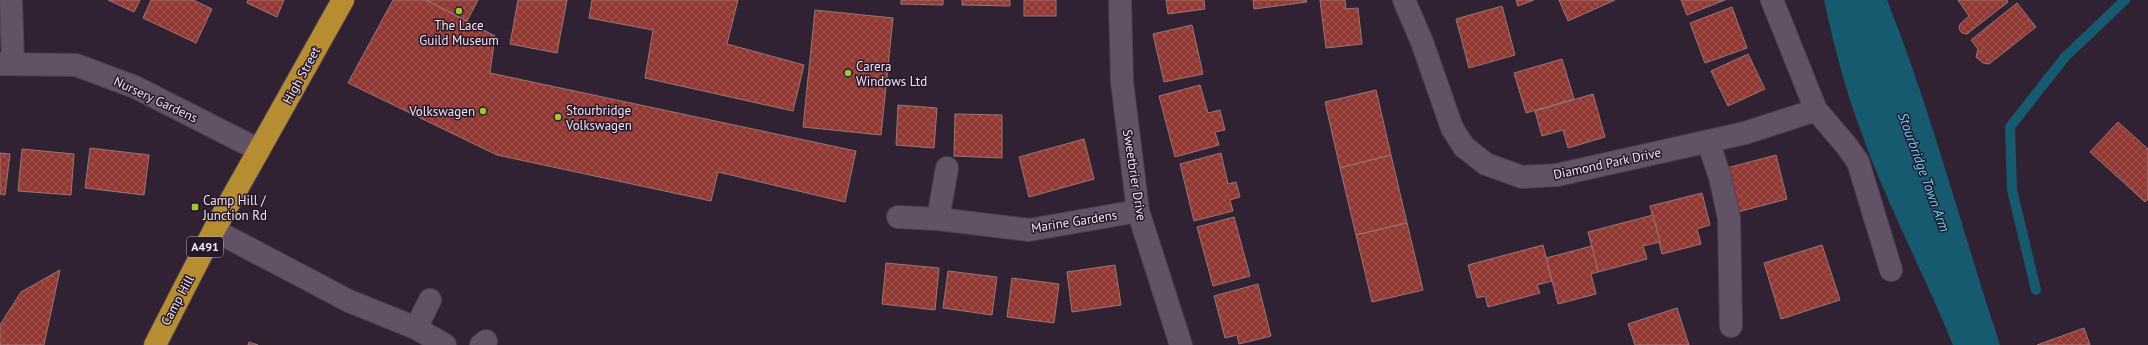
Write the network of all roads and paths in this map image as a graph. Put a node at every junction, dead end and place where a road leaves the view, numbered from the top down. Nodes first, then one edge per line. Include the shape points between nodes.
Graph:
1 (11, 0) edge
2 (343, 0) edge
3 (1120, 0) edge
4 (1404, 0) edge
5 (1772, 0) edge
6 (7, 64) edge
7 (1816, 110) junction
8 (1708, 141) junction
9 (259, 150) junction
10 (947, 168) dead end
11 (1138, 211) junction
12 (898, 217) dead end
13 (938, 219) junction
14 (214, 230) junction
15 (1891, 270) dead end
16 (430, 300) dead end
17 (1731, 326) dead end
18 (416, 328) junction
19 (154, 345) edge
20 (445, 345) edge
21 (1181, 345) edge

1 - 6 street
2 - 9 highway, High Street / A491
3 - 11 street, Sweetbrier Drive via 1122,82
4 - 8 street, Diamond Park Drive via 1422,42 1452,128 1464,147 1486,164 1522,177 1557,175
5 - 7 street
6 - 9 street, Nursery Gardens via 76,65 135,87
7 - 8 street, Diamond Park Drive via 1745,133
7 - 15 street via 1858,162
8 - 17 street via 1729,218
9 - 14 highway, Camp Hill / A491
10 - 13 street
11 - 13 street, Marine Gardens via 1030,230
11 - 21 street, Sweetbrier Drive
12 - 13 street, Marine Gardens
14 - 18 street via 349,301
14 - 19 highway, Camp Hill / A491
16 - 18 street
18 - 20 street

